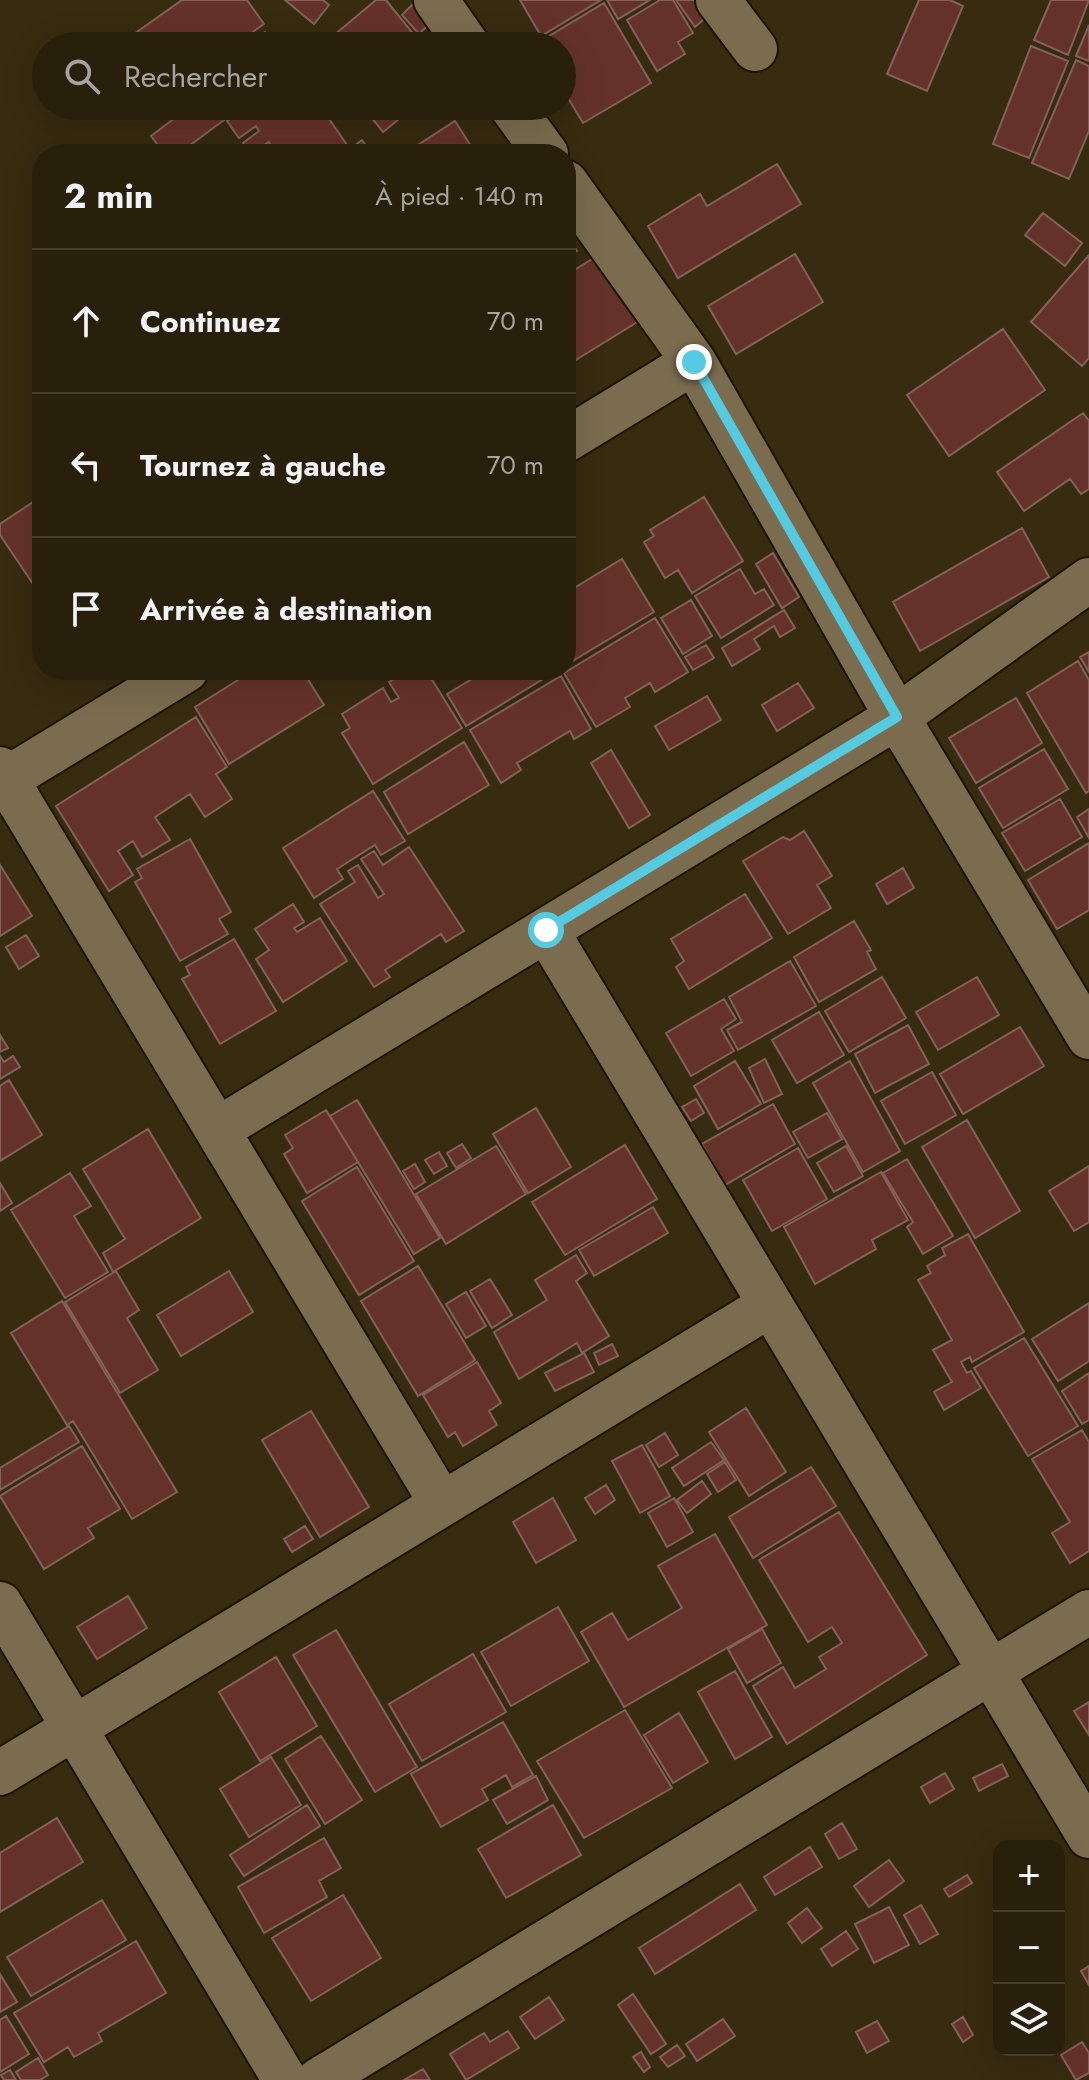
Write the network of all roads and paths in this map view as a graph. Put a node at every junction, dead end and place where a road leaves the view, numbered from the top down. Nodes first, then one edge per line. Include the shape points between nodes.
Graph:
1 (436, 0) edge
2 (718, 0) edge
3 (458, 32) edge
4 (755, 49) dead end
5 (521, 120) edge
6 (539, 144) edge
7 (576, 197) edge
8 (694, 362) junction
9 (576, 434) edge
10 (1089, 580) edge
11 (169, 680) edge
12 (897, 717) junction
13 (2, 777) edge
14 (546, 930) junction
15 (1089, 1037) edge
16 (217, 1130) junction
17 (770, 1305) junction
18 (442, 1504) junction
19 (0, 1604) edge
20 (1089, 1612) edge
21 (991, 1671) junction
22 (74, 1728) junction
23 (0, 1773) edge
24 (1089, 1836) edge
25 (285, 2080) edge
26 (319, 2080) edge

1 - 3 street
2 - 4 street
5 - 6 street
7 - 8 street
8 - 9 street
8 - 12 street
10 - 12 street
11 - 13 street
12 - 14 street
12 - 15 street
13 - 16 street
14 - 16 street
14 - 17 street
16 - 18 street
17 - 18 street
17 - 21 street
18 - 22 street
19 - 22 street
20 - 21 street
21 - 24 street
21 - 26 street
22 - 23 street
22 - 25 street

